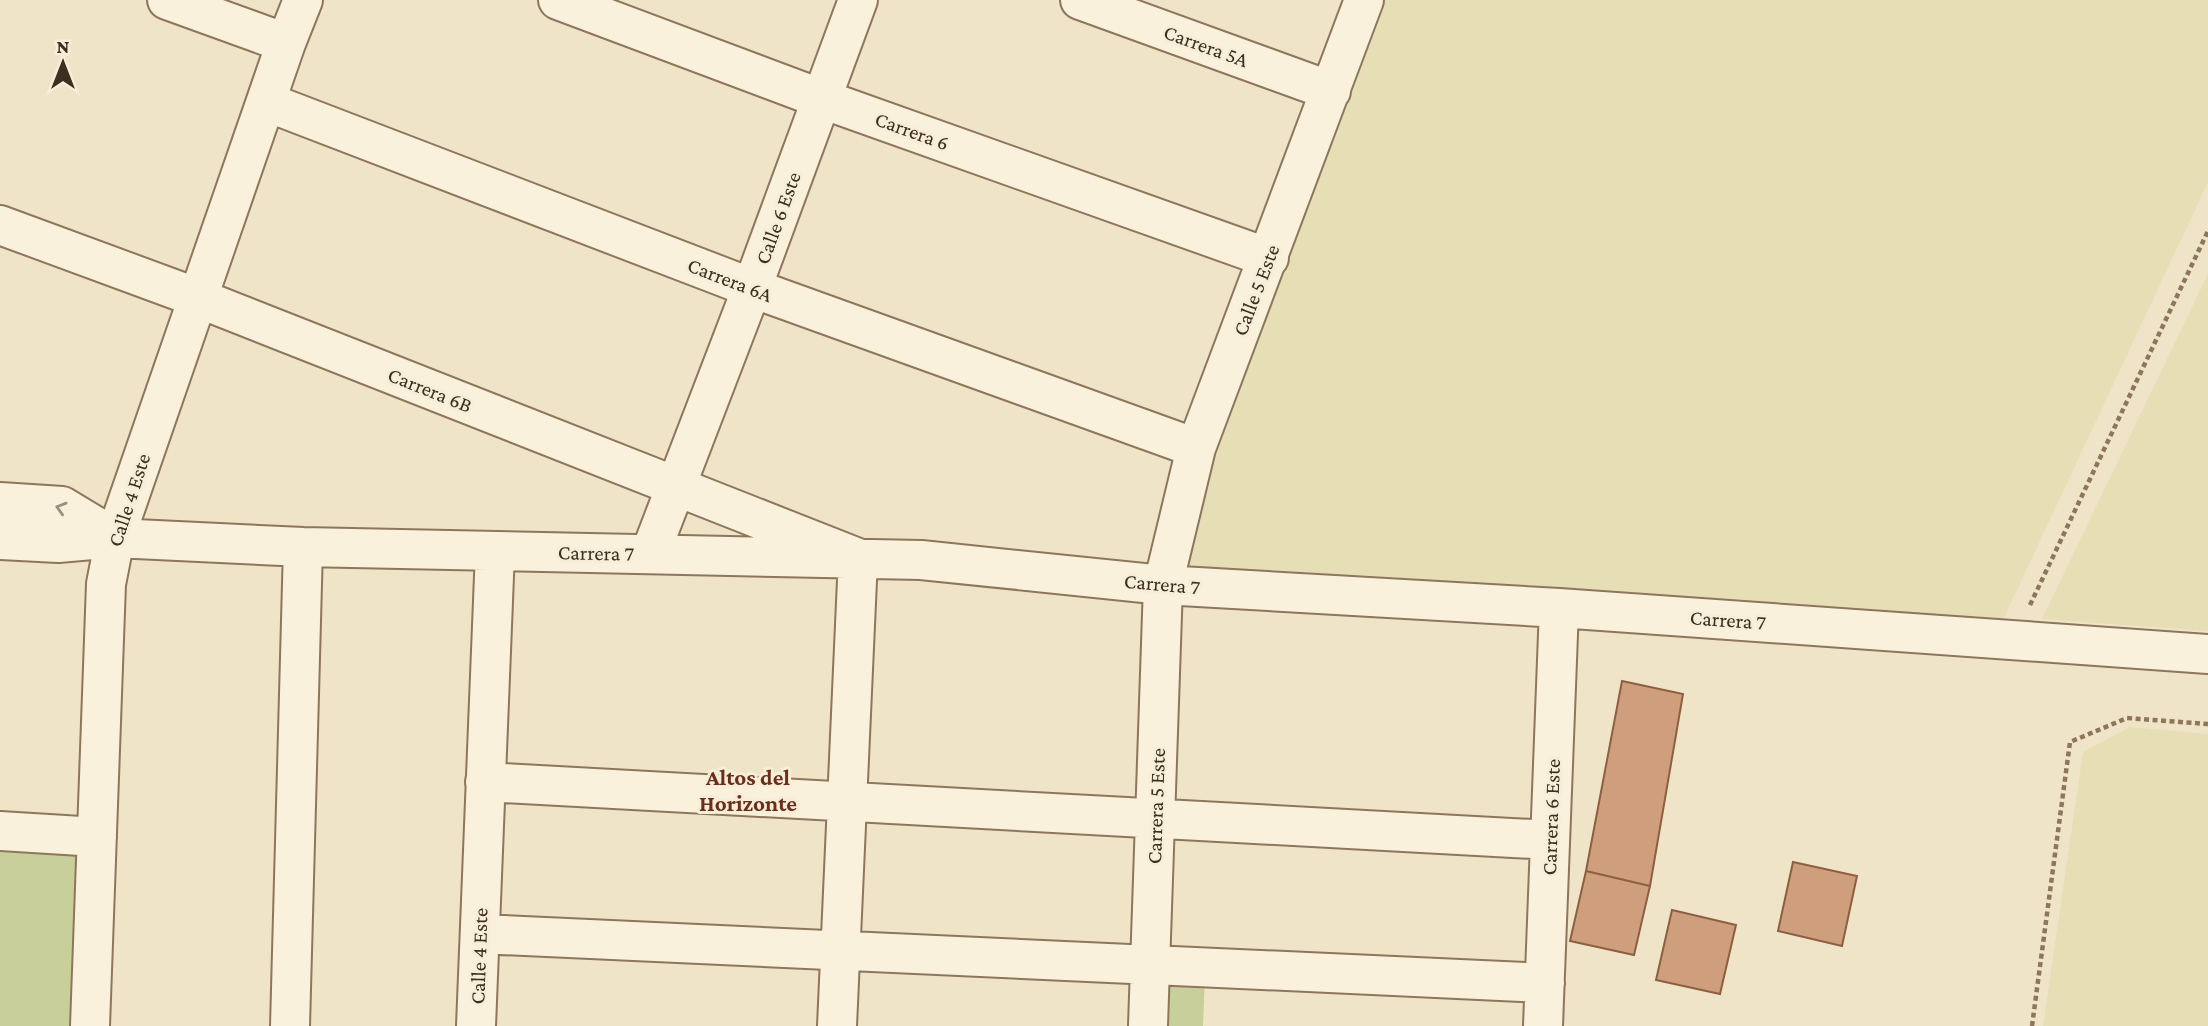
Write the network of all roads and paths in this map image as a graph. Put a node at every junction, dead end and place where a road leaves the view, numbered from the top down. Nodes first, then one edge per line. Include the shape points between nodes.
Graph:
1 (167, 0) edge
2 (303, 0) edge
3 (558, 0) edge
4 (858, 0) edge
5 (1080, 0) edge
6 (1364, 0) edge
7 (286, 43) junction
8 (1331, 91) junction
9 (822, 99) junction
10 (267, 102) junction
11 (0, 225) edge
12 (2208, 231) edge
13 (1269, 258) junction
14 (752, 289) junction
15 (198, 298) junction
16 (1196, 448) junction
17 (675, 487) junction
18 (0, 502) edge
19 (115, 538) junction
20 (0, 540) edge
21 (303, 547) junction
22 (495, 551) junction
23 (650, 554) junction
24 (858, 558) junction
25 (1163, 585) junction
26 (1559, 608) junction
27 (2013, 640) junction
28 (2208, 654) edge
29 (2208, 724) edge
30 (485, 782) junction
31 (847, 803) junction
32 (1156, 820) junction
33 (0, 831) edge
34 (97, 837) junction
35 (1550, 840) junction
36 (480, 934) junction
37 (841, 951) junction
38 (1150, 965) junction
39 (1545, 983) junction
40 (90, 1026) edge
41 (290, 1026) edge
42 (476, 1026) edge
43 (837, 1026) edge
44 (1148, 1026) edge
45 (1544, 1026) edge
46 (2032, 1026) edge

1 - 7 street
2 - 7 street, Calle 4 Este
3 - 9 street, Carrera 6
4 - 9 street, Calle 6 Este
5 - 8 street, Carrera 5A
6 - 8 street, Calle 5 Este
7 - 10 street, Calle 4 Este
8 - 13 street, Calle 5 Este
9 - 13 street, Carrera 6
9 - 14 street, Calle 6 Este
10 - 14 street, Carrera 6A
10 - 15 street, Calle 4 Este
11 - 15 street, Carrera 6B
12 - 27 path
13 - 16 street, Calle 5 Este
14 - 16 street, Carrera 6A
14 - 17 street, Calle 6 Este
15 - 17 street, Carrera 6B
15 - 19 street, Calle 4 Este
16 - 25 street, Calle 5 Este
17 - 23 street, Calle 6 Este
17 - 24 street, Carrera 6B
19 -> 18 street, Carrera 7 via 62,506
19 - 20 street, Carrera 7 via 58,543
19 - 21 street, Carrera 7
19 - 34 street, Calle 4 Este via 106,584
21 - 22 street, Carrera 7
21 - 41 street
22 - 23 street, Carrera 7
22 - 30 street, Calle 4 Este
23 - 24 street, Carrera 7
24 - 25 street, Carrera 7
24 - 31 street
25 - 26 street, Carrera 7
25 - 32 street, Carrera 5 Este
26 - 27 street, Carrera 7
26 - 35 street, Carrera 6 Este
27 - 28 street, Carrera 7
29 - 46 path via 2127,718 2070,742
30 - 31 street
30 - 36 street, Calle 4 Este
31 - 32 street
31 - 37 street
32 - 35 street
32 - 38 street, Carrera 5 Este
33 - 34 street
34 - 40 street, Calle 4 Este
35 - 39 street, Carrera 6 Este
36 - 37 street
36 - 42 street, Calle 4 Este
37 - 38 street
37 - 43 street
38 - 39 street
38 - 44 street, Carrera 5 Este
39 - 45 street, Carrera 6 Este

